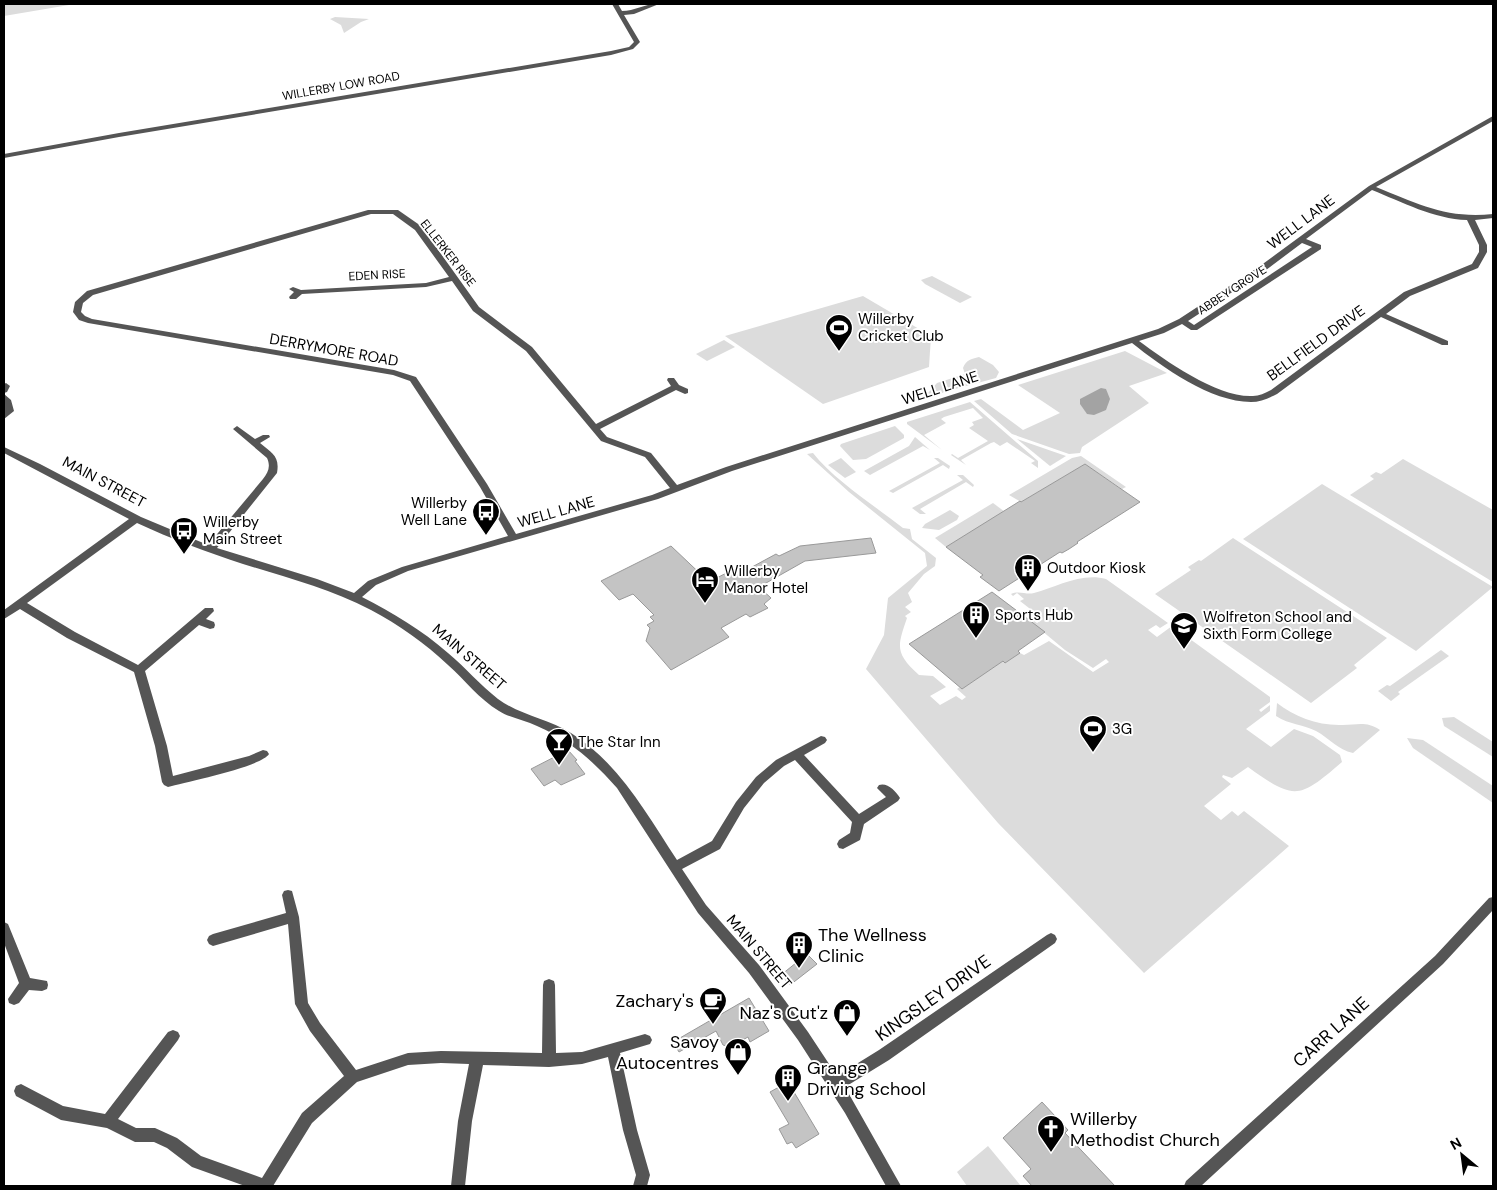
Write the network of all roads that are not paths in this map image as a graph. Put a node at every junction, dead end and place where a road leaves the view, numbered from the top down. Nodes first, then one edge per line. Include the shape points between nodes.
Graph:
1 (615, 4) edge
2 (656, 4) edge
3 (619, 13) junction
4 (632, 13) junction
5 (624, 21) junction
6 (1493, 118) edge
7 (4, 156) edge
8 (1371, 187) junction
9 (1493, 216) edge
10 (1470, 218) junction
11 (1302, 240) junction
12 (454, 278) junction
13 (295, 292) dead end
14 (79, 302) joint
15 (1380, 314) junction
16 (1182, 321) junction
17 (1134, 341) junction
18 (1445, 343) dead end
19 (685, 391) dead end
20 (4, 397) edge
21 (4, 416) edge
22 (595, 428) junction
23 (237, 429) dead end
24 (266, 438) dead end
25 (254, 443) junction
26 (4, 450) edge
27 (676, 490) junction
28 (137, 518) junction
29 (514, 538) junction
30 (210, 549) junction
31 (356, 597) junction
32 (20, 604) junction
33 (209, 611) dead end
34 (4, 615) edge
35 (198, 620) junction
36 (210, 625) dead end
37 (139, 670) junction
38 (821, 740) dead end
39 (263, 754) dead end
40 (797, 754) junction
41 (883, 788) dead end
42 (858, 821) junction
43 (843, 844) dead end
44 (674, 867) junction
45 (288, 895) dead end
46 (1493, 902) edge
47 (293, 917) junction
48 (4, 928) edge
49 (1051, 938) dead end
50 (213, 940) dead end
51 (26, 984) junction
52 (42, 985) dead end
53 (549, 985) dead end
54 (14, 998) dead end
55 (173, 1036) dead end
56 (645, 1040) dead end
57 (613, 1050) junction
58 (477, 1059) junction
59 (549, 1060) junction
60 (353, 1077) junction
61 (836, 1085) junction
62 (21, 1091) dead end
63 (108, 1120) junction
64 (265, 1186) edge
65 (458, 1186) edge
66 (640, 1186) edge
67 (894, 1186) edge
68 (1191, 1186) edge

1 - 3 street, WILLERBY LOW ROAD
2 - 4 street
3 - 4 street
3 - 5 street, WILLERBY LOW ROAD
4 - 5 street
5 - 7 street, WILLERBY LOW ROAD via 637,42 631,48 612,53
6 - 8 street, WELL LANE
8 - 10 street via 1434,211
8 - 11 street, WELL LANE
9 - 10 street
10 - 15 street, BELLFIELD DRIVE via 1483,245 1481,258 1475,266 1407,294
11 - 16 street, WELL LANE
11 - 16 street, ABBEY GROVE via 1318,247 1191,330
12 - 13 street, EDEN RISE via 426,285
12 - 14 street, ELLERKER RISE via 418,228 395,212 371,212 110,286 90,293
12 - 22 street, ELLERKER RISE via 476,308 529,349
14 - 29 street, DERRYMORE ROAD via 77,312 91,321 394,373 413,379 484,486
15 - 17 street, BELLFIELD DRIVE via 1274,392 1251,399 1219,392 1167,365
15 - 18 street, BELLFIELD DRIVE
16 - 17 street, WELL LANE
17 - 27 street, WELL LANE via 757,460
19 - 22 street via 674,383
20 - 21 street via 10,411
22 - 27 street, ELLERKER RISE via 604,439 648,455
23 - 25 street
24 - 25 street
25 - 30 street via 271,457 274,464 272,473
26 - 28 street, MAIN STREET
27 - 29 street, WELL LANE
28 - 30 street, MAIN STREET
28 - 32 street
29 - 31 street, WELL LANE via 383,577
30 - 31 street, MAIN STREET
31 - 44 street, MAIN STREET via 431,644 504,708 542,723 583,745 621,785
32 - 34 street
32 - 37 street
33 - 35 street
35 - 36 street
35 - 37 street
37 - 39 street via 161,746 165,785 254,764
38 - 40 street
40 - 42 street
40 - 44 street via 760,780 740,805 716,845
41 - 42 street via 894,798
42 - 43 street via 856,836
44 - 61 street, MAIN STREET via 702,909 770,989
45 - 47 street
46 - 68 street, CARR LANE via 1439,960
47 - 50 street
47 - 60 street via 302,1004 315,1027
48 - 51 street
49 - 61 street, KINGSLEY DRIVE
51 - 52 street
51 - 54 street
53 - 59 street
55 - 63 street
56 - 57 street
57 - 59 street via 582,1058
57 - 66 street via 643,1175
58 - 59 street
58 - 60 street via 441,1057 408,1060
58 - 65 street via 465,1120
60 - 64 street via 306,1118
61 - 67 street, MAIN STREET
62 - 63 street via 61,1114
63 - 64 street via 135,1135 155,1136 172,1143 197,1162

